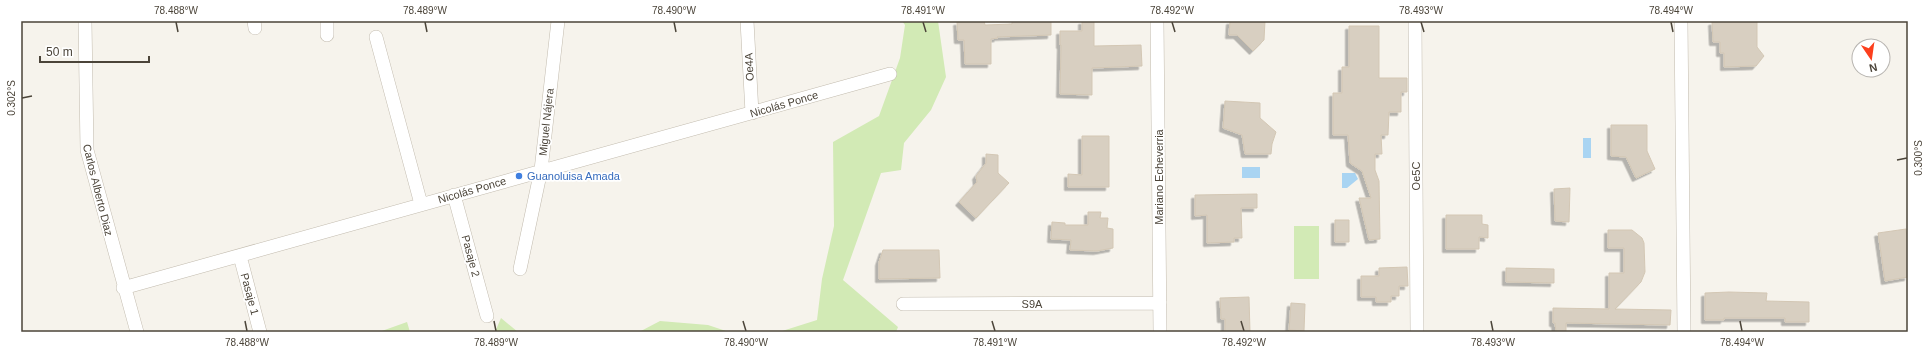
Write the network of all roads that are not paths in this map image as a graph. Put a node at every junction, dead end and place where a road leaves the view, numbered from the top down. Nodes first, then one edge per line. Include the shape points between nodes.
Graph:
1 (85, 21) edge
2 (327, 21) edge
3 (558, 21) edge
4 (747, 21) edge
5 (1157, 21) edge
6 (1415, 21) edge
7 (1681, 21) edge
8 (326, 35) dead end
9 (376, 37) dead end
10 (890, 74) dead end
11 (752, 113) junction
12 (541, 170) junction
13 (454, 195) junction
14 (421, 204) junction
15 (240, 256) junction
16 (520, 269) dead end
17 (123, 288) junction
18 (1160, 303) junction
19 (903, 304) dead end
20 (487, 316) dead end
21 (137, 332) edge
22 (260, 332) edge
23 (1160, 332) edge
24 (1417, 332) edge
25 (1684, 332) edge

1 - 17 street, Carlos Alberto Diaz via 85,142
2 - 8 street
3 - 12 street, Miguel Nájera
4 - 11 street, Oe4A
5 - 18 street, Mariano Echeverria
6 - 24 street, Oe5C
7 - 25 street
9 - 14 street
10 - 11 street, Nicolás Ponce
11 - 12 street, Nicolás Ponce
12 - 13 street, Nicolás Ponce
12 - 16 street, Miguel Nájera
13 - 14 street, Nicolás Ponce
13 - 20 street, Pasaje 2
14 - 15 street, Nicolás Ponce
15 - 17 street, Nicolás Ponce
15 - 22 street, Pasaje 1
17 - 21 street, Carlos Alberto Diaz
18 - 19 street, S9A
18 - 23 street, Mariano Echeverria

